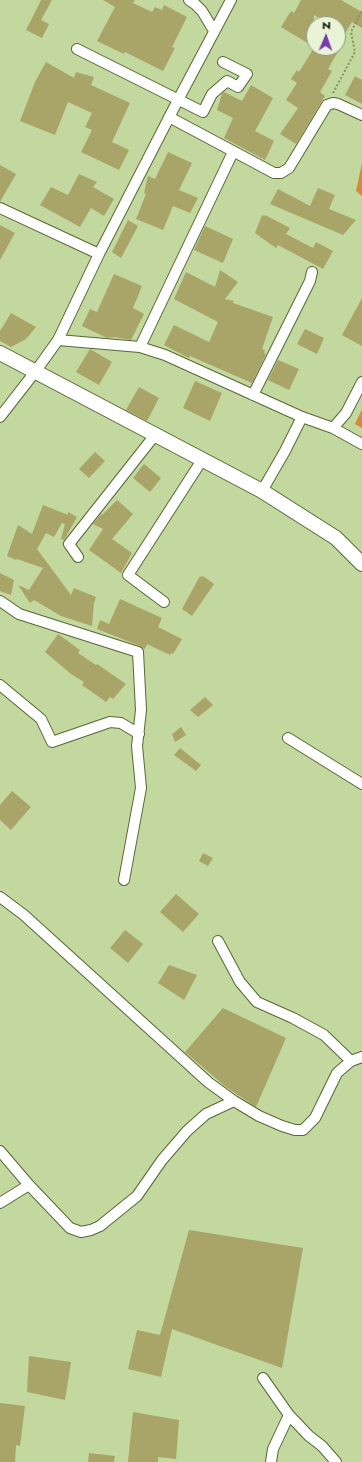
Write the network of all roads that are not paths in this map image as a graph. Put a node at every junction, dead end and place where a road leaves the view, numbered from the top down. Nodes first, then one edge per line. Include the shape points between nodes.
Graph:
1 (189, 0) edge
2 (231, 0) edge
3 (214, 31) junction
4 (77, 48) dead end
5 (223, 62) dead end
6 (178, 100) junction
7 (362, 114) edge
8 (169, 117) junction
9 (233, 152) junction
10 (0, 208) edge
11 (99, 254) junction
12 (312, 272) dead end
13 (58, 340) junction
14 (140, 347) junction
15 (0, 353) edge
16 (35, 372) junction
17 (362, 382) edge
18 (253, 395) junction
19 (0, 417) edge
20 (302, 417) junction
21 (333, 428) junction
22 (155, 435) junction
23 (362, 444) edge
24 (202, 460) junction
25 (262, 491) junction
26 (78, 557) dead end
27 (362, 564) edge
28 (0, 601) edge
29 (164, 602) dead end
30 (0, 685) edge
31 (139, 734) junction
32 (288, 738) dead end
33 (362, 784) edge
34 (124, 880) dead end
35 (0, 897) edge
36 (218, 941) dead end
37 (362, 1057) edge
38 (351, 1062) junction
39 (234, 1101) junction
40 (0, 1151) edge
41 (29, 1185) junction
42 (0, 1203) edge
43 (263, 1378) dead end
44 (289, 1415) junction
45 (271, 1462) edge
46 (336, 1462) edge

1 - 3 street via 202,11
2 - 3 street
3 - 6 street
4 - 6 street
5 - 6 street via 247,74 238,87 227,81 212,94 203,112
6 - 8 street
7 - 9 street via 338,104 327,105 289,168 281,173 274,173
8 - 9 street
8 - 11 street
9 - 14 street
10 - 11 street
11 - 13 street
12 - 18 street
13 - 14 street
13 - 16 street
14 - 18 street via 165,355
15 - 16 main road
16 - 19 street
16 - 22 main road
17 - 21 street via 346,413
18 - 20 street
20 - 21 street
20 - 25 street
21 - 23 street
22 - 24 main road
22 - 26 street via 69,544
24 - 25 main road
24 - 29 street via 128,575
25 - 27 main road via 336,538
28 - 31 street via 19,614 138,652 142,710
30 - 31 street via 41,719 52,742 110,722 121,723
31 - 34 street via 137,746 141,788
32 - 33 street
35 - 39 street via 24,915 208,1082
36 - 38 street via 240,982 257,1002 324,1035
37 - 38 street
38 - 39 street via 337,1073 316,1118 303,1130 282,1126
39 - 41 street via 206,1114 187,1131 162,1160 137,1196 100,1226 91,1230 81,1232 70,1228
40 - 41 street
41 - 42 street
43 - 44 street
44 - 45 street
44 - 46 street

